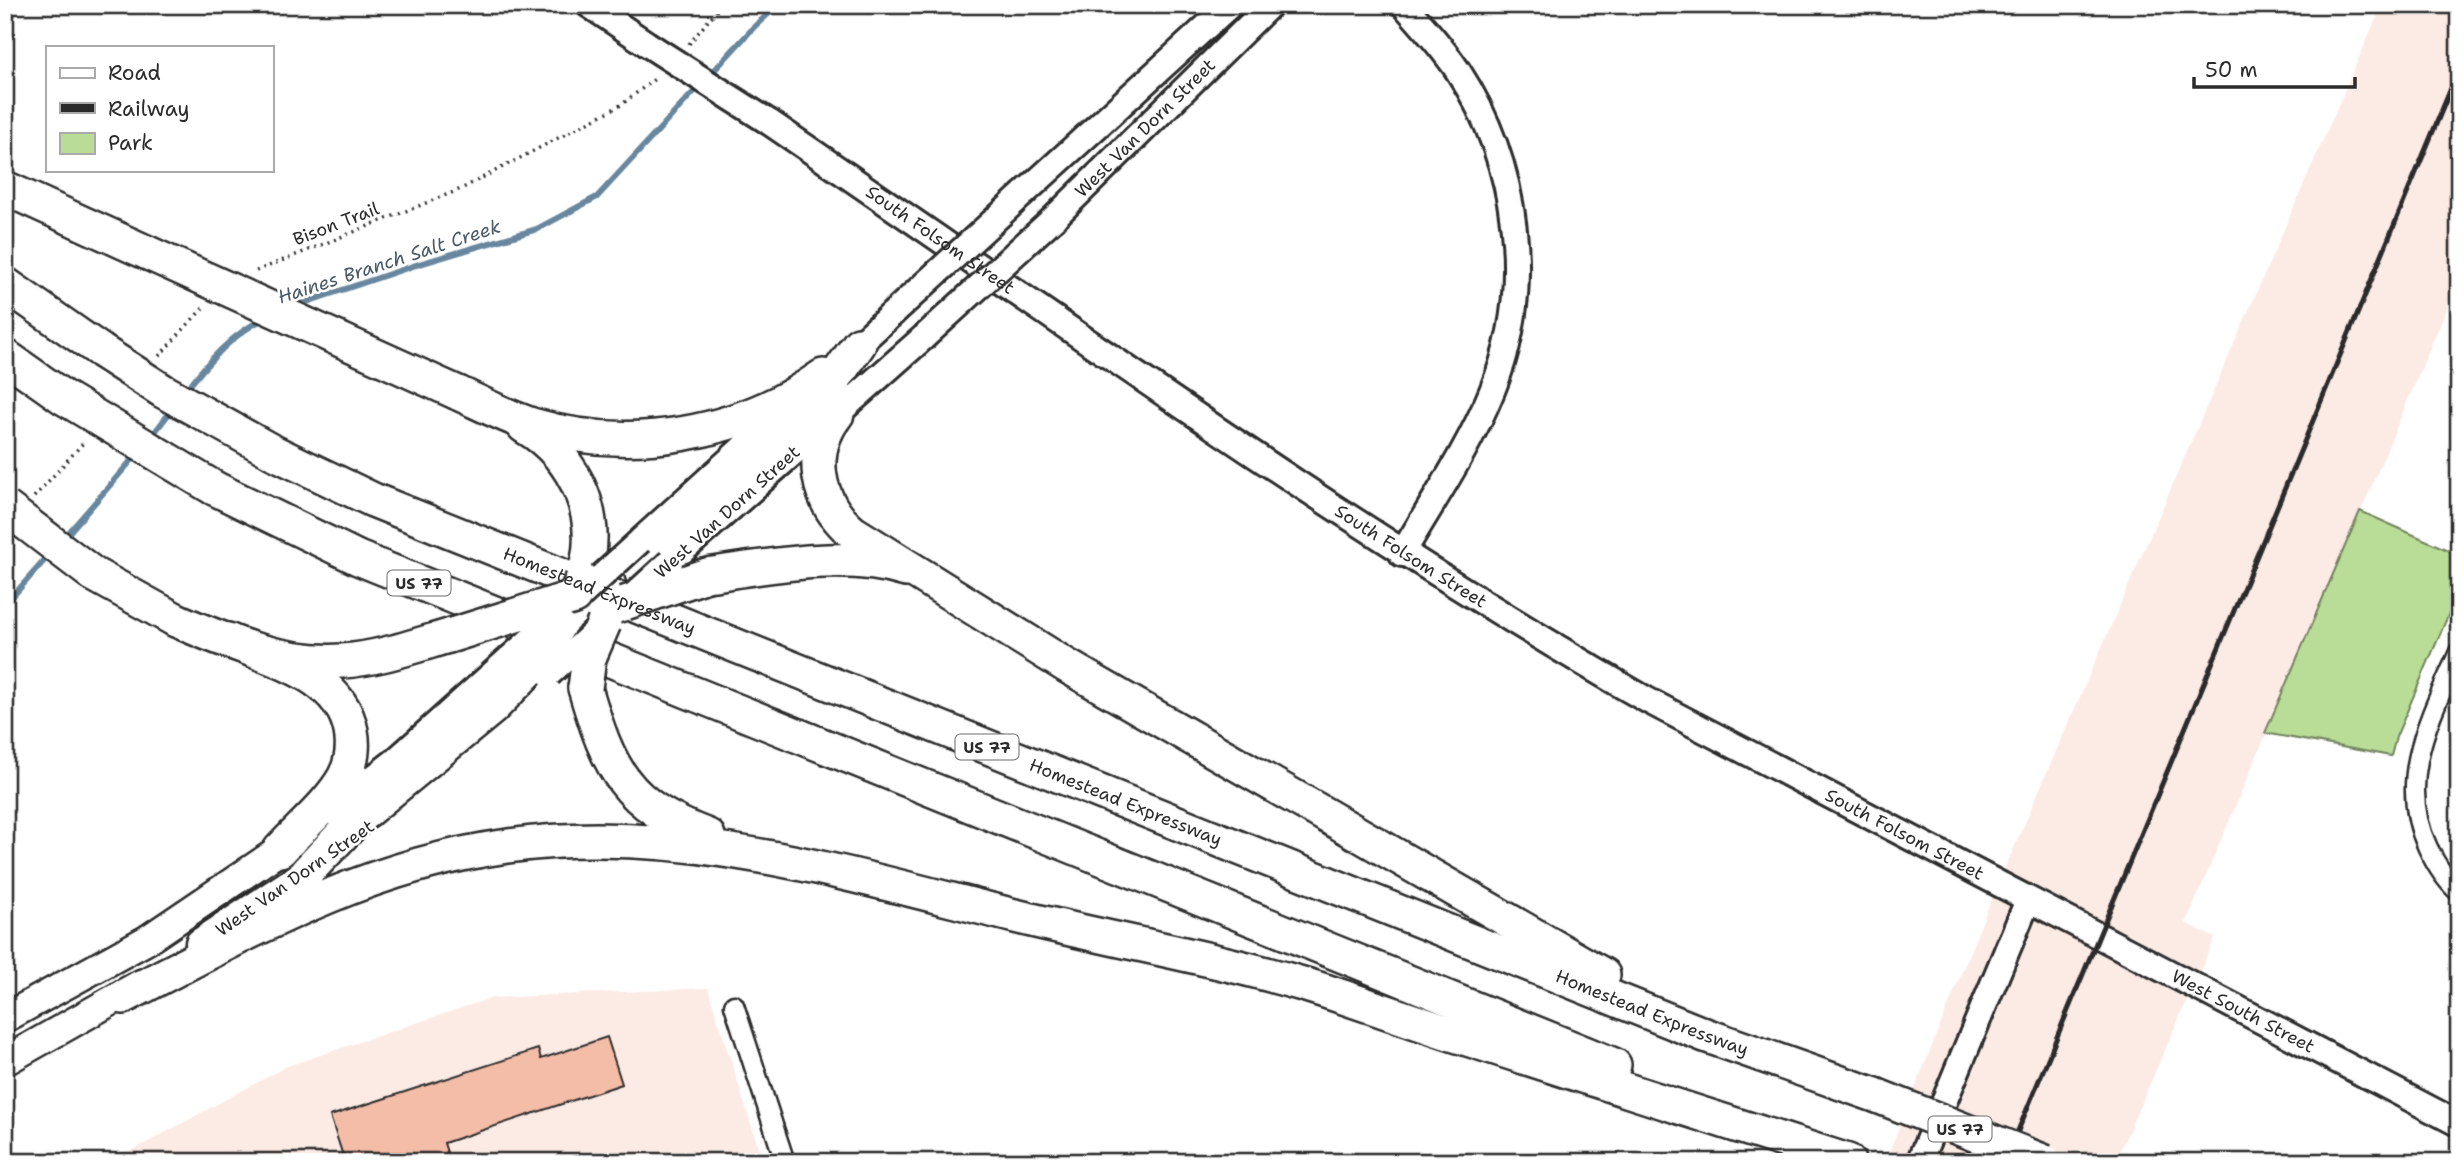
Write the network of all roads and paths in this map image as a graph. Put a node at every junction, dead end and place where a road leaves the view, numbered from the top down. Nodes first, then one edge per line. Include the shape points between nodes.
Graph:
1 (589, 5) edge
2 (722, 5) edge
3 (1230, 5) edge
4 (1270, 5) edge
5 (1404, 5) edge
6 (682, 51) dead end
7 (659, 76) dead end
8 (5, 188) edge
9 (253, 272) dead end
10 (5, 284) edge
11 (206, 305) dead end
12 (859, 344) junction
13 (5, 356) edge
14 (154, 362) dead end
15 (823, 376) junction
16 (497, 411) junction
17 (837, 414) junction
18 (90, 435) dead end
19 (19, 503) edge
20 (1402, 554) junction
21 (658, 557) junction
22 (934, 582) junction
23 (565, 611) junction
24 (615, 611) junction
25 (228, 640) junction
26 (2459, 652) edge
27 (530, 666) junction
28 (280, 850) junction
29 (760, 856) junction
30 (306, 873) joint
31 (2459, 892) edge
32 (2028, 900) junction
33 (123, 997) junction
34 (734, 1005) dead end
35 (5, 1018) edge
36 (1705, 1035) junction
37 (5, 1061) edge
38 (2459, 1124) edge
39 (1849, 1161) edge
40 (785, 1162) edge
41 (1919, 1162) edge
42 (2045, 1162) edge

1 - 20 main road, South Folsom Street, bridge via 769,122
2 - 6 path
3 - 12 main road, West Van Dorn Street, bridge
4 - 17 main road, West Van Dorn Street, bridge via 1054,218
5 - 20 main road via 1458,71 1481,112 1508,189 1516,263 1506,350 1493,389 1477,426
7 - 9 path, Bison Trail via 621,105 461,188
8 - 16 highway, bridge
10 - 36 highway, Homestead Expressway / US 77, bridge via 163,391 273,452 398,510
11 - 14 path
12 - 15 main road, West Van Dorn Street
12 - 21 highway via 823,395
13 - 39 highway, US 77, bridge via 63,397 214,488 358,558
15 - 16 highway via 775,406 725,425 678,435 603,438 534,425
15 - 21 main road, West Van Dorn Street
16 - 23 highway, bridge via 553,447 582,492 590,523 587,568
17 - 21 main road, West Van Dorn Street
17 - 22 highway via 821,440 818,460 820,483 834,513 852,532
18 - 19 path
19 - 25 highway, bridge via 93,574 176,620
20 - 32 main road, South Folsom Street via 1647,700
21 - 23 highway
21 - 24 highway
22 - 24 highway, bridge via 901,569 806,562 707,575
22 - 36 highway via 1067,666
23 - 24 highway
23 - 25 highway, bridge via 342,662 281,655
23 - 27 highway, bridge
24 - 27 main road, West Van Dorn Street, bridge
24 - 29 highway, bridge via 589,657 585,688 603,747 620,778 675,822
25 - 28 highway via 327,687 349,720 353,740 345,777
26 - 31 street via 2421,741 2415,810 2437,866
27 - 28 main road, West Van Dorn Street via 395,761
27 - 30 highway via 492,708 358,818
28 - 35 main road, West Van Dorn Street via 146,940
29 - 33 highway via 617,839 554,841 456,855 342,888
29 - 39 highway via 1305,985
30 - 33 main road, West Van Dorn Street
32 - 38 main road, West South Street
32 - 41 main road
33 - 37 main road, West Van Dorn Street
34 - 40 street
36 - 42 highway, Homestead Expressway / US 77, bridge

